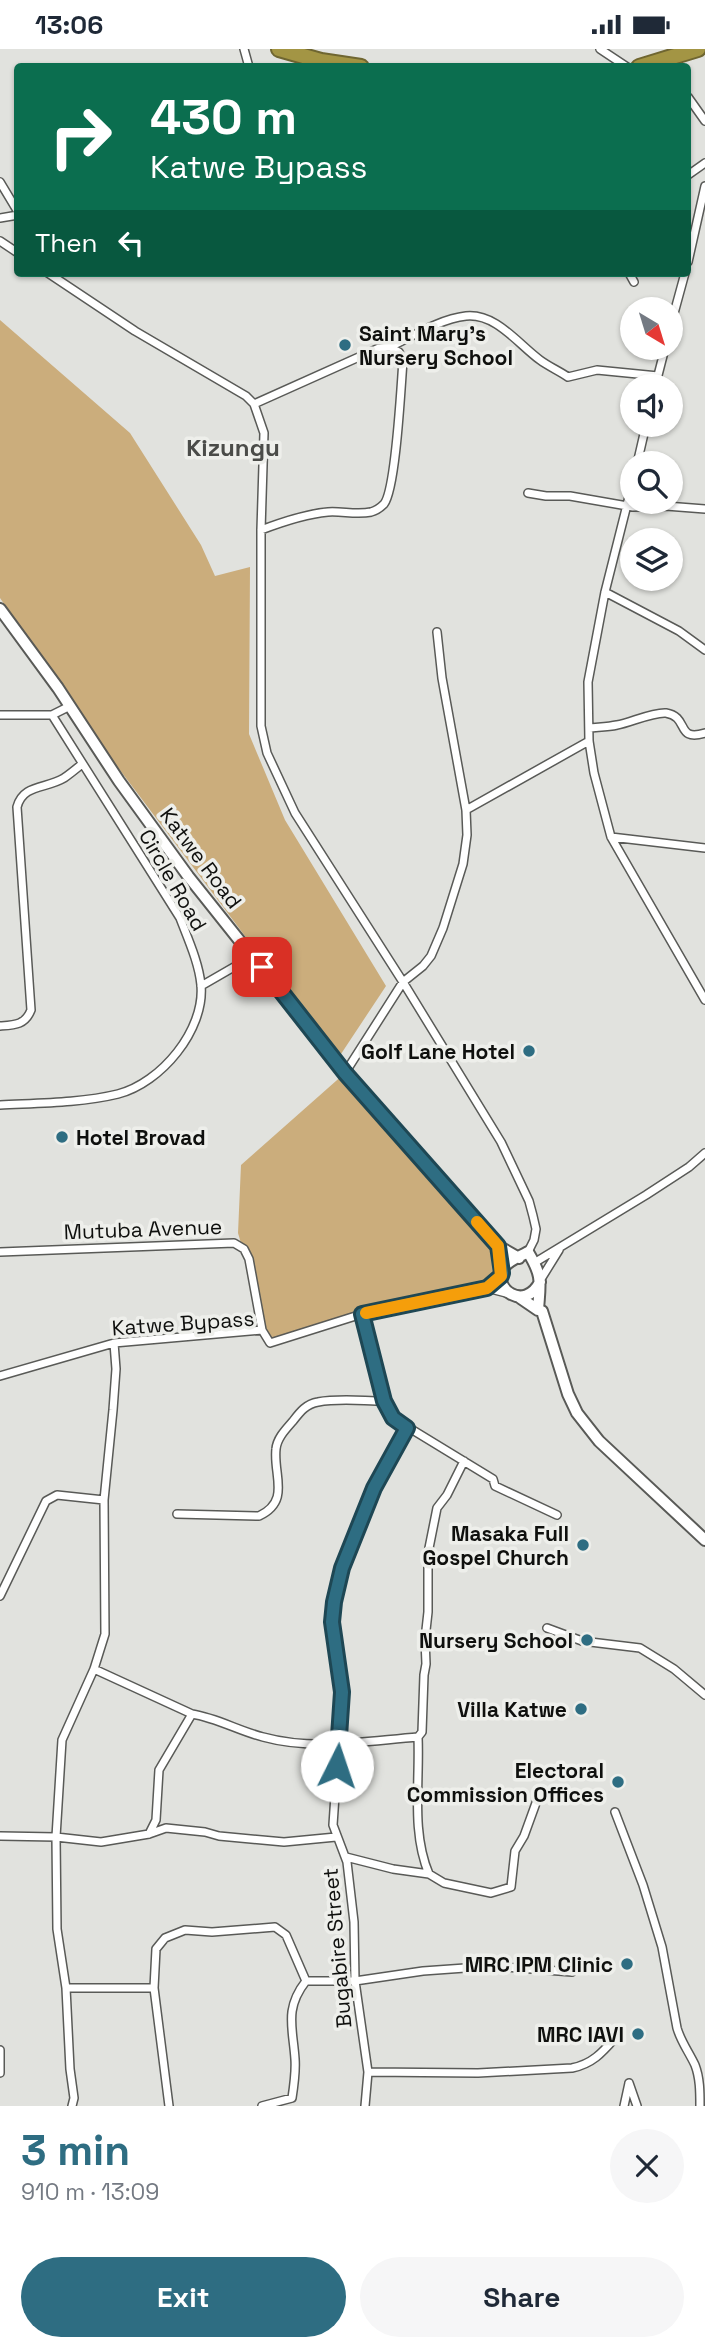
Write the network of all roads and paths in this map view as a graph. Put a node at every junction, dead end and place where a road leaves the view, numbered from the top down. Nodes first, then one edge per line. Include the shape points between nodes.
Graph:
1 (279, 49) edge
2 (600, 49) edge
3 (698, 49) edge
4 (334, 63) edge
5 (621, 63) edge
6 (652, 63) edge
7 (691, 101) edge
8 (705, 121) edge
9 (0, 182) edge
10 (705, 185) edge
11 (14, 206) edge
12 (691, 248) edge
13 (54, 277) edge
14 (631, 277) edge
15 (684, 277) edge
16 (634, 282) dead end
17 (678, 297) edge
18 (390, 347) junction
19 (638, 374) edge
20 (254, 404) junction
21 (528, 493) dead end
22 (620, 504) edge
23 (683, 508) edge
24 (705, 509) edge
25 (625, 514) edge
26 (261, 530) junction
27 (605, 592) junction
28 (0, 609) edge
29 (437, 632) dead end
30 (705, 650) edge
31 (70, 706) junction
32 (0, 715) edge
33 (52, 715) junction
34 (589, 728) junction
35 (705, 733) edge
36 (589, 741) junction
37 (82, 764) junction
38 (466, 810) junction
39 (611, 837) junction
40 (705, 848) edge
41 (253, 956) junction
42 (403, 982) junction
43 (201, 986) junction
44 (705, 1000) edge
45 (0, 1026) edge
46 (345, 1073) junction
47 (0, 1105) edge
48 (705, 1153) edge
49 (498, 1246) junction
50 (559, 1249) junction
51 (0, 1252) edge
52 (524, 1255) junction
53 (534, 1263) junction
54 (501, 1275) junction
55 (540, 1281) junction
56 (487, 1288) junction
57 (515, 1296) junction
58 (538, 1310) junction
59 (362, 1314) junction
60 (262, 1330) junction
61 (114, 1343) junction
62 (0, 1376) edge
63 (384, 1401) junction
64 (407, 1428) junction
65 (464, 1461) junction
66 (104, 1500) junction
67 (177, 1514) dead end
68 (557, 1515) dead end
69 (705, 1539) edge
70 (0, 1596) edge
71 (547, 1628) dead end
72 (94, 1669) junction
73 (705, 1695) edge
74 (192, 1714) junction
75 (339, 1732) junction
76 (418, 1737) junction
77 (326, 1744) junction
78 (339, 1744) junction
79 (540, 1792) dead end
80 (615, 1812) dead end
81 (156, 1821) junction
82 (166, 1828) junction
83 (149, 1834) junction
84 (0, 1836) edge
85 (56, 1837) junction
86 (336, 1837) junction
87 (346, 1857) junction
88 (429, 1874) junction
89 (572, 1972) dead end
90 (306, 1981) junction
91 (355, 1981) junction
92 (66, 1988) junction
93 (154, 1988) junction
94 (615, 2038) dead end
95 (0, 2050) edge
96 (368, 2072) junction
97 (0, 2073) edge
98 (293, 2102) edge
99 (72, 2106) edge
100 (169, 2106) edge
101 (262, 2106) edge
102 (365, 2106) edge
103 (624, 2106) edge
104 (637, 2106) edge
105 (700, 2106) edge

1 - 4 highway
2 - 5 street
3 - 6 highway
7 - 8 street
9 - 11 street
10 - 12 street
13 - 20 street
14 - 16 street
15 - 17 street
18 - 19 street via 443,322 470,316 489,320 568,376 597,370
18 - 20 street
18 - 26 street via 403,361 398,432 384,504 374,511 321,513
20 - 26 street via 264,433
21 - 22 street
23 - 24 street
25 - 27 street
26 - 42 street via 261,726 267,753 295,813
27 - 30 street
27 - 34 street via 588,683
28 - 31 street, Katwe Road
29 - 38 street
31 - 33 street
31 - 41 street, Katwe Road via 188,876
32 - 33 street
33 - 37 street, Circle Road
34 - 35 street via 665,713 679,720 692,737
34 - 36 street
36 - 38 street
36 - 39 street
37 - 43 street, Circle Road via 180,918
37 - 45 street via 64,779 32,789 19,799 31,1010 21,1024
38 - 42 street via 463,864 443,928 424,967
39 - 40 street
39 - 44 street
41 - 43 street
41 - 46 street, Katwe Road
42 - 46 street
42 - 52 street via 519,1178 536,1229
43 - 47 street, Circle Road via 191,1035 173,1060 136,1087 93,1099
46 - 49 street, Katwe Road
48 - 50 street
49 - 52 street, Katwe Road
49 - 54 street
50 - 53 street
50 - 55 street
51 - 60 street, Mutuba Avenue via 234,1243 249,1259
52 - 53 street
52 - 54 street via 505,1265
53 - 55 street
54 - 56 street, Katwe Bypass
54 - 57 street via 503,1287
55 - 57 street via 528,1296
55 - 58 street
56 - 57 street, Katwe Bypass
56 - 59 street, Katwe Bypass
57 - 58 street
58 - 69 street via 577,1413 598,1441
59 - 60 street, Katwe Bypass via 270,1343
59 - 63 street
60 - 61 street, Katwe Bypass
61 - 62 street, Katwe Bypass
61 - 66 street via 116,1369
63 - 64 street via 393,1418
63 - 67 street via 319,1402 303,1409 278,1442 279,1488 269,1512 259,1516
64 - 65 street
64 - 75 street, Bugabire Street via 374,1488 342,1568 334,1602 332,1622 342,1692
65 - 68 street via 493,1479 498,1488
65 - 76 street via 437,1508 428,1553 426,1664
66 - 70 street via 57,1495 46,1501
66 - 72 street via 105,1634
71 - 73 street via 582,1641 640,1647
72 - 74 street
72 - 85 street via 62,1740
74 - 77 street via 264,1738
74 - 81 street via 159,1770
75 - 77 street
75 - 78 street, Bugabire Street
76 - 78 street
76 - 88 street via 417,1803 421,1848
77 - 78 street
78 - 86 street, Bugabire Street via 332,1825
79 - 88 street via 515,1851 511,1887 491,1893 444,1883
80 - 105 street via 658,1934 677,2028 699,2080
81 - 82 street
81 - 83 street
82 - 83 street
82 - 86 street via 284,1842
83 - 85 street via 93,1842
84 - 85 street
85 - 92 street via 57,1930
86 - 87 street, Bugabire Street
87 - 88 street
87 - 91 street, Bugabire Street
89 - 91 street via 479,1967
90 - 91 street
90 - 93 street via 286,1935 268,1926 185,1930 165,1938 156,1949
90 - 98 street via 290,2019 295,2060
91 - 96 street, Bugabire Street
92 - 93 street
92 - 99 street
93 - 100 street
94 - 96 street via 597,2059 572,2068
95 - 97 street
96 - 102 street, Bugabire Street
98 - 101 street
103 - 104 street via 629,2083

